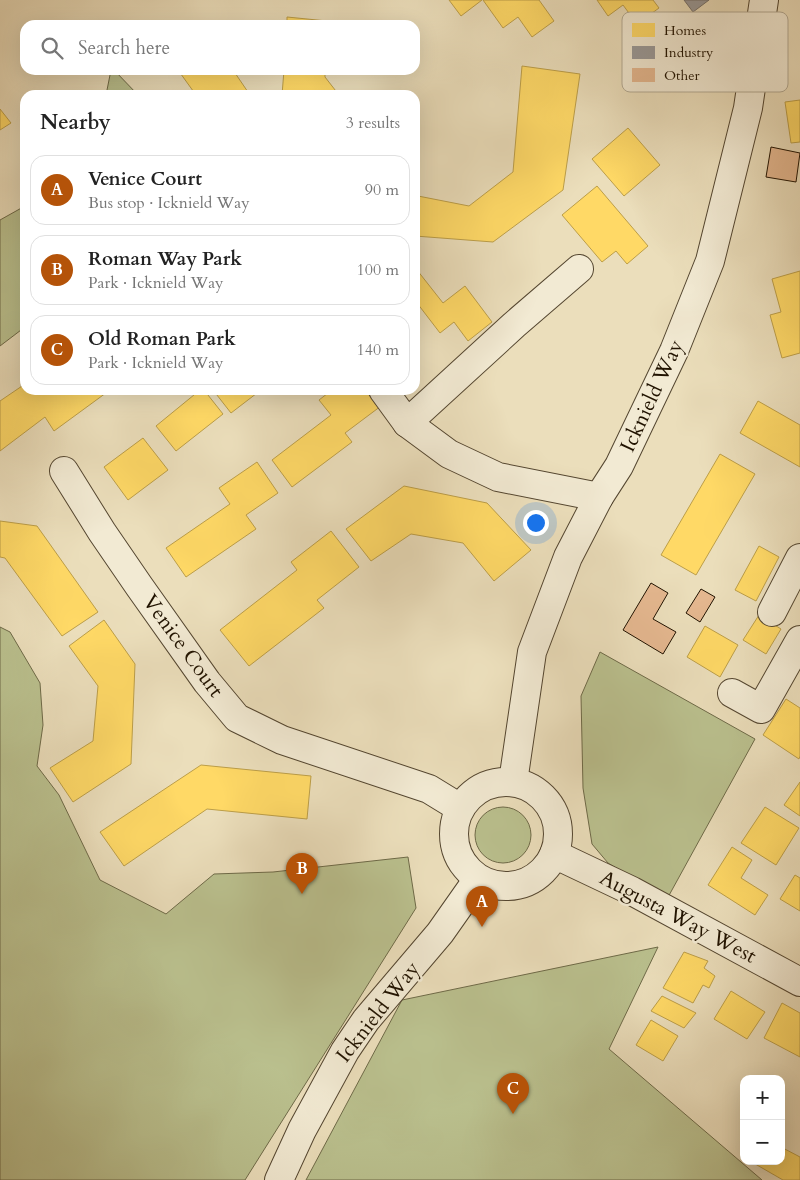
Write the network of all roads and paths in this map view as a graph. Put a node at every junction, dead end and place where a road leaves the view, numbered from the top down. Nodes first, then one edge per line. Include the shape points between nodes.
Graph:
1 (750, 92) edge
2 (580, 268) dead end
3 (387, 395) edge
4 (407, 423) junction
5 (64, 471) dead end
6 (599, 497) junction
7 (800, 558) edge
8 (772, 612) dead end
9 (800, 640) edge
10 (732, 693) dead end
11 (513, 782) junction
12 (460, 808) junction
13 (554, 854) junction
14 (478, 879) junction
15 (800, 982) edge
16 (279, 1180) edge

1 - 6 street, Icknield Way via 710,261 674,351 619,466
2 - 4 street
3 - 4 street
4 - 6 street via 449,454 498,477
5 - 12 street, Venice Court via 155,608 207,682 237,718 282,740 429,789
6 - 11 street, Icknield Way via 568,557 532,652
7 - 8 street
9 - 10 street via 761,709
11 - 12 street via 483,786
11 - 13 street via 529,786 552,808 558,839
12 - 14 street via 454,823 456,847 466,868
13 - 14 street via 546,867 522,884 507,886
13 - 15 street, Augusta Way West via 632,890
14 - 16 street, Icknield Way via 440,934 371,1014 345,1051

